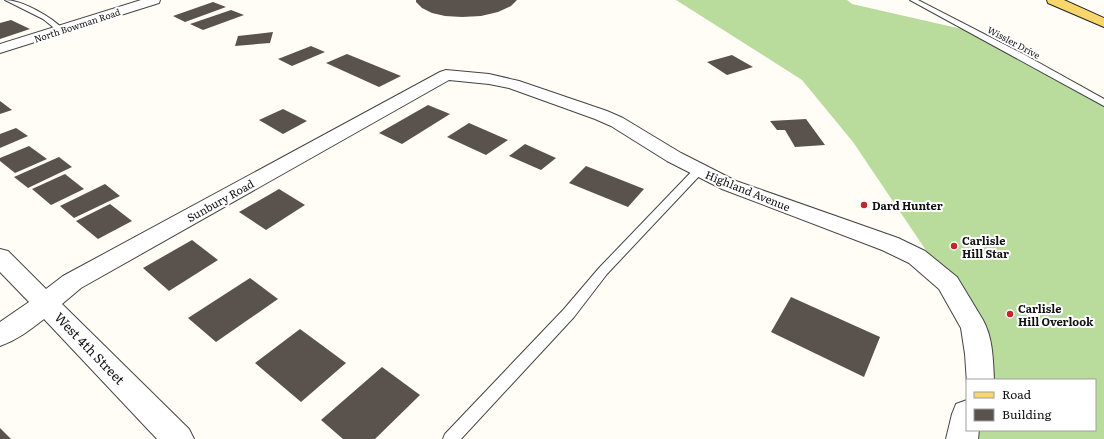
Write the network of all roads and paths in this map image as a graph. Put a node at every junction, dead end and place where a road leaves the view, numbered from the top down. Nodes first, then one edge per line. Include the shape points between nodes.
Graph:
1 (8, 0) edge
2 (154, 0) edge
3 (913, 0) edge
4 (1053, 0) edge
5 (1104, 23) edge
6 (60, 30) junction
7 (0, 49) edge
8 (446, 75) joint
9 (1104, 103) edge
10 (699, 170) junction
11 (0, 257) edge
12 (46, 303) junction
13 (0, 335) edge
14 (980, 379) edge
15 (966, 419) edge
16 (178, 439) edge
17 (451, 439) edge
18 (962, 439) edge

1 - 6 lane via 45,18
2 - 6 street, North Bowman Road
3 - 9 lane, Wissler Drive
4 - 5 main road
6 - 7 street, North Bowman Road
8 - 10 street, Highland Avenue via 513,84 601,115
8 - 12 street, Sunbury Road via 72,282
10 - 14 street, Highland Avenue via 729,185 890,244 917,257 948,283 974,327
10 - 17 lane via 603,270 569,313
11 - 12 street, West 4th Street
12 - 13 street, Sunbury Road via 18,325
12 - 16 street, West 4th Street
15 - 18 street

